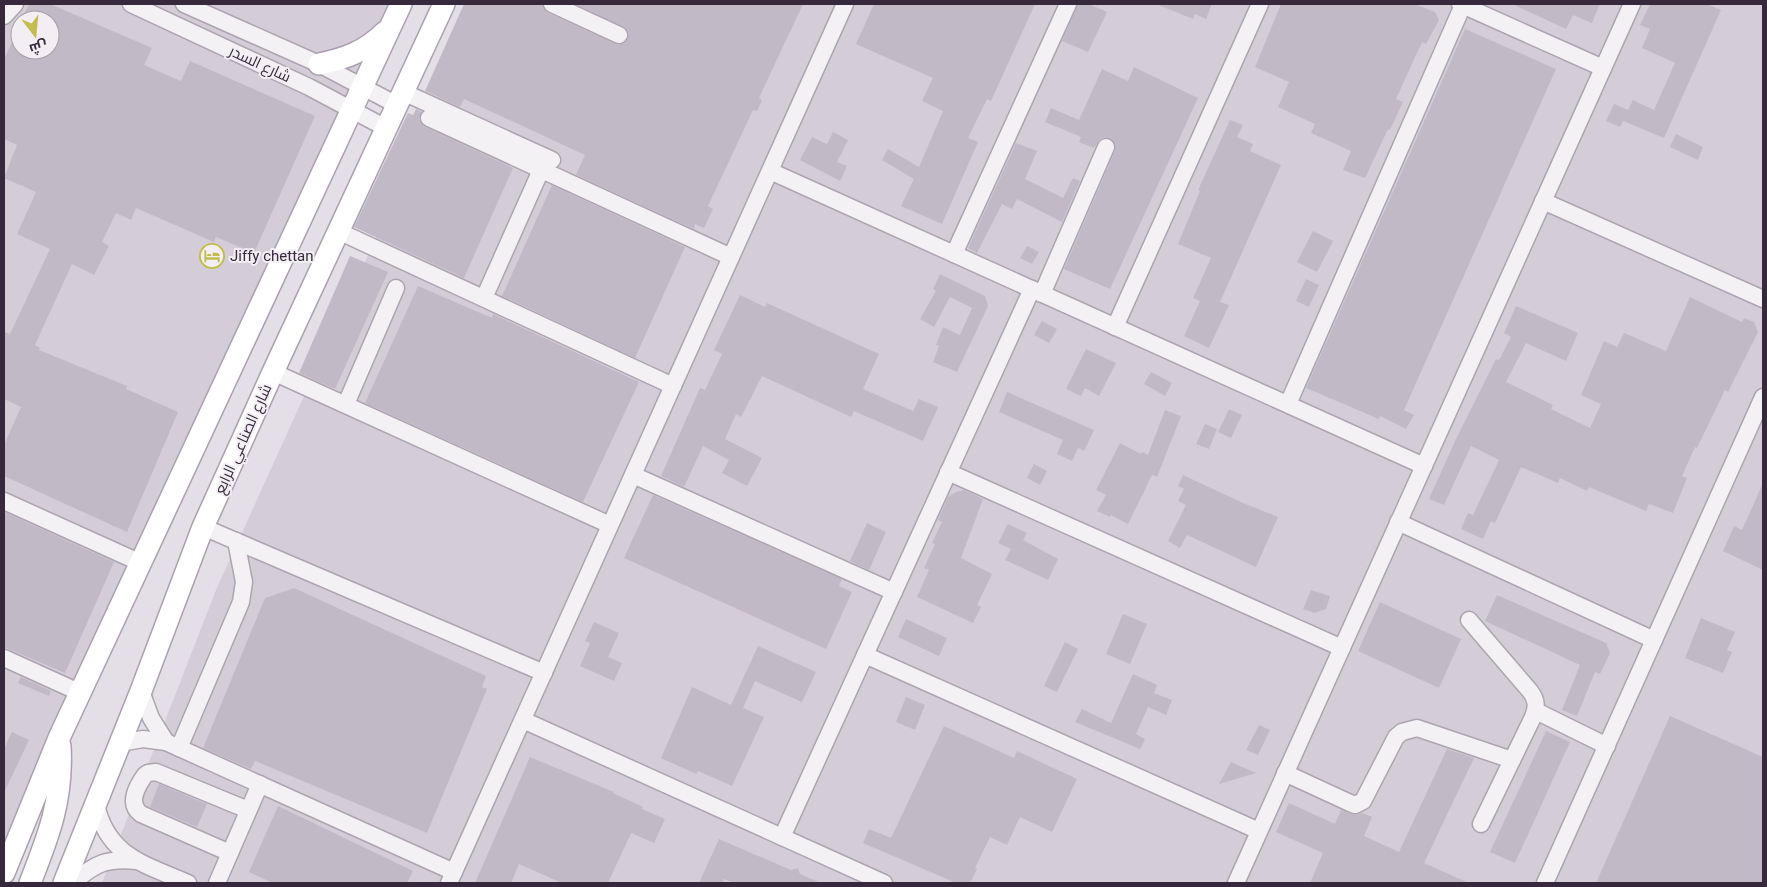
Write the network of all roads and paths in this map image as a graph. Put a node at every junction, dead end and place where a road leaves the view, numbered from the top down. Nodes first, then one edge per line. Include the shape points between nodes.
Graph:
1 (15, 4) edge
2 (132, 4) edge
3 (184, 4) edge
4 (401, 4) edge
5 (444, 4) edge
6 (552, 4) edge
7 (845, 4) edge
8 (1068, 4) edge
9 (1260, 4) edge
10 (1462, 4) edge
11 (1632, 4) edge
12 (4, 16) edge
13 (392, 24) junction
14 (619, 35) dead end
15 (319, 64) junction
16 (1603, 68) junction
17 (362, 86) junction
18 (400, 98) junction
19 (352, 110) junction
20 (429, 118) dead end
21 (386, 128) junction
22 (1106, 148) dead end
23 (546, 165) junction
24 (770, 170) junction
25 (1543, 201) junction
26 (338, 231) junction
27 (954, 254) junction
28 (731, 257) junction
29 (396, 288) dead end
30 (1037, 291) junction
31 (484, 298) junction
32 (1763, 299) edge
33 (1115, 327) junction
34 (273, 372) junction
35 (673, 386) junction
36 (1763, 397) edge
37 (346, 404) junction
38 (1288, 404) junction
39 (1424, 466) junction
40 (948, 472) junction
41 (633, 474) junction
42 (4, 501) edge
43 (1398, 522) junction
44 (610, 525) junction
45 (203, 527) junction
46 (236, 541) junction
47 (141, 563) junction
48 (894, 592) junction
49 (1469, 620) dead end
50 (1654, 640) junction
51 (1342, 648) junction
52 (865, 655) junction
53 (4, 658) edge
54 (544, 673) junction
55 (141, 691) junction
56 (81, 692) junction
57 (1536, 711) junction
58 (523, 720) junction
59 (59, 738) junction
60 (120, 743) junction
61 (172, 745) junction
62 (1607, 746) junction
63 (1512, 760) junction
64 (1285, 773) junction
65 (260, 784) junction
66 (96, 804) junction
67 (248, 810) junction
68 (1481, 824) dead end
69 (1259, 831) junction
70 (782, 837) junction
71 (230, 853) junction
72 (140, 862) junction
73 (4, 873) edge
74 (452, 878) edge
75 (30, 883) edge
76 (64, 883) edge
77 (73, 883) edge
78 (188, 883) edge
79 (217, 883) edge
80 (884, 883) edge
81 (1236, 883) edge
82 (1545, 883) edge

1 - 12 street
2 - 19 street, شارع السدر
3 - 15 street, شارع السدر
4 - 13 main road
5 - 18 main road, شارع الصناعي الرابع
6 - 14 street
7 - 24 street
8 - 27 street
9 - 33 street
10 - 16 street
10 - 38 street
11 - 16 street
13 - 15 main road via 360,52
13 - 17 main road
15 - 17 street, شارع السدر
16 - 25 street
17 - 18 street, شارع السدر
17 - 19 main road
18 - 21 main road, شارع الصناعي الرابع
18 - 23 street, شارع السدر
19 - 21 street, شارع السدر
19 - 47 main road
20 - 23 street
21 - 26 main road, شارع الصناعي الرابع
22 - 30 street
23 - 28 street
23 - 31 street
24 - 27 street
24 - 28 street
25 - 32 street
25 - 39 street
26 - 31 street
26 - 34 main road, شارع الصناعي الرابع
27 - 30 street
28 - 35 street
29 - 37 street
30 - 33 street
30 - 40 street
31 - 35 street
33 - 38 street
34 - 37 street
34 - 45 main road, شارع الصناعي الرابع
35 - 41 street
36 - 50 street
37 - 44 street
38 - 39 street
39 - 43 street
40 - 48 street
40 - 51 street
41 - 44 street
41 - 48 street
42 - 47 street
43 - 50 street
43 - 51 street
44 - 54 street
45 - 46 street
45 - 55 main road, شارع الصناعي الرابع
46 - 54 street
46 - 61 street via 244,582 241,602
47 - 56 main road
48 - 52 street
49 - 57 street via 1530,691
50 - 62 street
51 - 64 street
52 - 69 street
52 - 70 street
53 - 56 street
54 - 58 street
55 - 60 main road, شارع الصناعي الرابع
55 - 61 street via 151,718
56 - 59 main road
57 - 62 street
57 - 63 street
58 - 70 street
58 - 74 street
59 - 73 main road
59 - 75 main road via 61,762 56,810
60 - 61 street via 143,739
60 - 66 main road, شارع الصناعي الرابع
61 - 65 street
62 - 82 street
63 - 64 street via 1417,728 1396,737 1359,804 1350,803
63 - 68 street
64 - 69 street
65 - 67 street
65 - 74 street
66 - 72 street via 105,833 126,854
66 - 76 main road, شارع الصناعي الرابع
67 - 71 street
67 - 71 street via 152,772 143,778 134,799 135,808 141,814
69 - 81 street
70 - 80 street
71 - 79 street
72 - 77 street via 103,862
72 - 78 street

